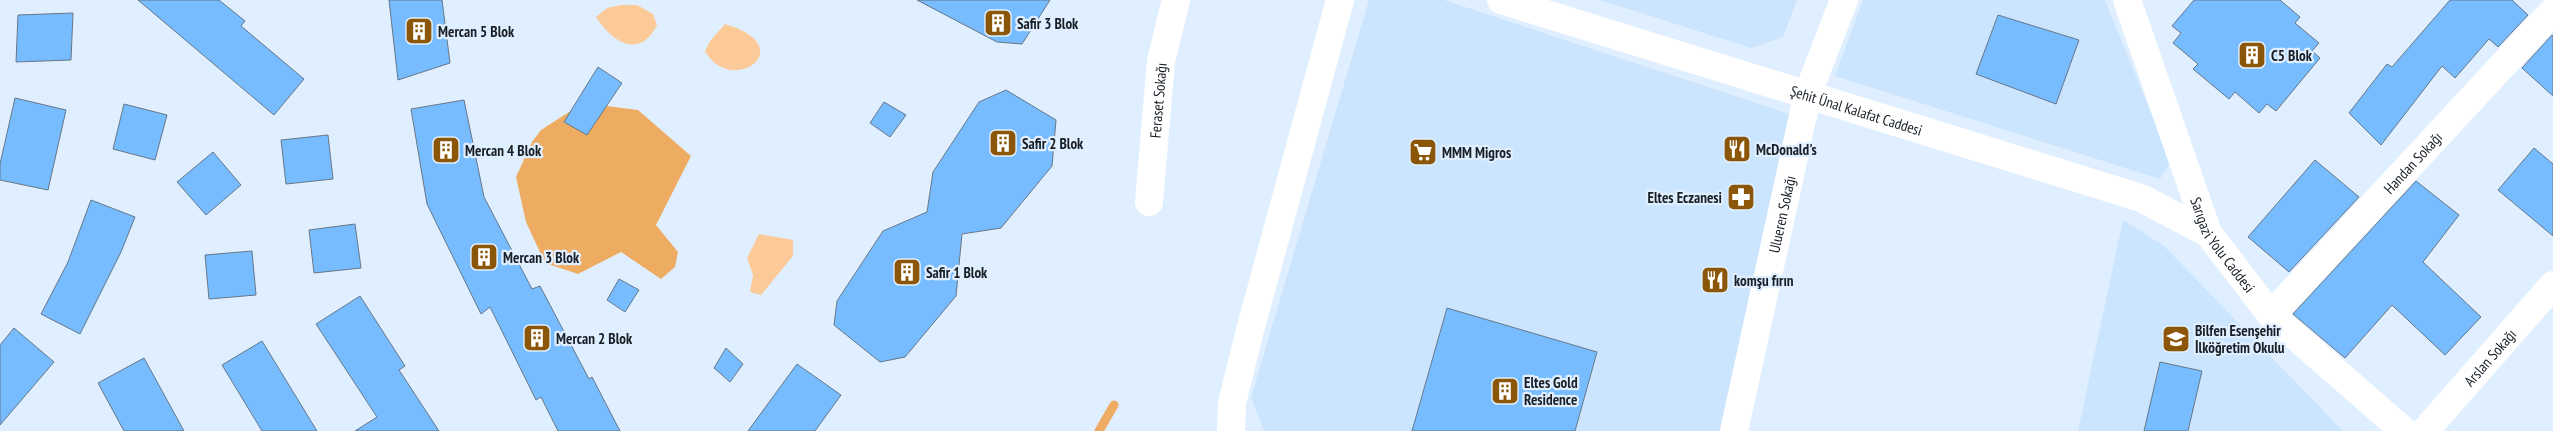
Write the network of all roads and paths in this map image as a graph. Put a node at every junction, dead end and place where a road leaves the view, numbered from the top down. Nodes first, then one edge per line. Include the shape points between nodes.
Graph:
1 (1176, 0) edge
2 (1340, 0) edge
3 (1501, 0) edge
4 (1844, 0) edge
5 (2128, 0) edge
6 (2553, 11) edge
7 (1808, 93) junction
8 (1149, 202) dead end
9 (2208, 233) junction
10 (2553, 285) edge
11 (2271, 315) junction
12 (1231, 431) edge
13 (1734, 431) edge
14 (2404, 431) edge
15 (2425, 431) edge

1 - 8 street, Feraset Sokağı via 1162,61
2 - 12 street via 1249,334 1232,403
3 - 7 street, Şehit Ünal Kalafat Caddesi
4 - 7 street, Ulueren Sokağı
5 - 9 street, Sarıgazi Yolu Caddesi
6 - 11 street, Handan Sokağı
7 - 9 street, Şehit Ünal Kalafat Caddesi via 2141,198
7 - 13 street, Ulueren Sokağı
9 - 11 street, Sarıgazi Yolu Caddesi
10 - 15 street, Arslan Sokağı
11 - 14 street, Sarıgazi Yolu Caddesi

